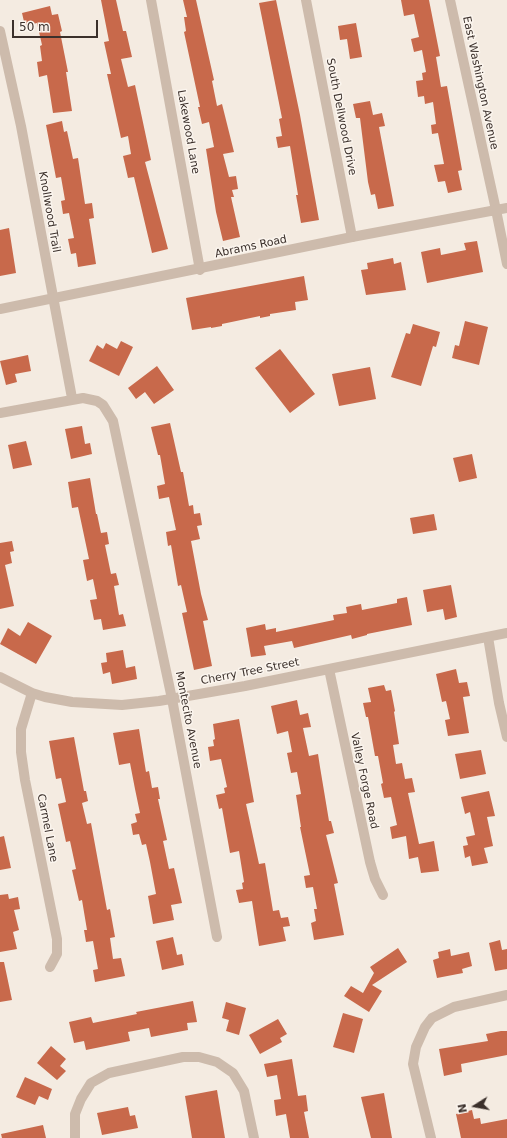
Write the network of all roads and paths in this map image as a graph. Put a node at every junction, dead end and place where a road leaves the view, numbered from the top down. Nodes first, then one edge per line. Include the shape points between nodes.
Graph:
1 (151, 0) edge
2 (306, 0) edge
3 (450, 0) edge
4 (0, 31) edge
5 (507, 208) edge
6 (496, 210) junction
7 (352, 237) junction
8 (507, 264) edge
9 (200, 270) junction
10 (53, 299) junction
11 (0, 309) edge
12 (72, 398) junction
13 (0, 413) edge
14 (507, 633) edge
15 (488, 637) junction
16 (329, 669) junction
17 (0, 677) edge
18 (32, 693) junction
19 (172, 699) junction
20 (507, 737) edge
21 (383, 895) dead end
22 (217, 936) dead end
23 (50, 967) dead end
24 (507, 996) edge
25 (75, 1138) edge
26 (254, 1138) edge
27 (431, 1138) edge

1 - 9 street, Lakewood Lane
2 - 7 street, South Dellwood Drive
3 - 6 street, East Washington Avenue
4 - 10 street, Knollwood Trail via 21,126
5 - 6 street, Abrams Road
6 - 7 street, Abrams Road
6 - 8 street, East Washington Avenue
7 - 9 street, Abrams Road
9 - 10 street, Abrams Road
10 - 11 street, Abrams Road
10 - 12 street, Knollwood Trail
12 - 13 street
12 - 19 street, Montecito Avenue via 97,401 109,412 118,439
14 - 15 street, Cherry Tree Street
15 - 16 street, Cherry Tree Street
15 - 20 street
16 - 19 street, Cherry Tree Street
16 - 21 street, Valley Forge Road via 363,835 375,879
17 - 18 street, Cherry Tree Street
18 - 19 street, Cherry Tree Street via 98,705
18 - 23 street, Carmel Lane via 21,729 21,752 57,938 57,954
19 - 22 street, Montecito Avenue
24 - 27 street via 454,1006 432,1018 425,1026 416,1047 413,1064
25 - 26 street via 75,1114 91,1083 109,1074 183,1057 199,1057 217,1062 233,1073 244,1091

